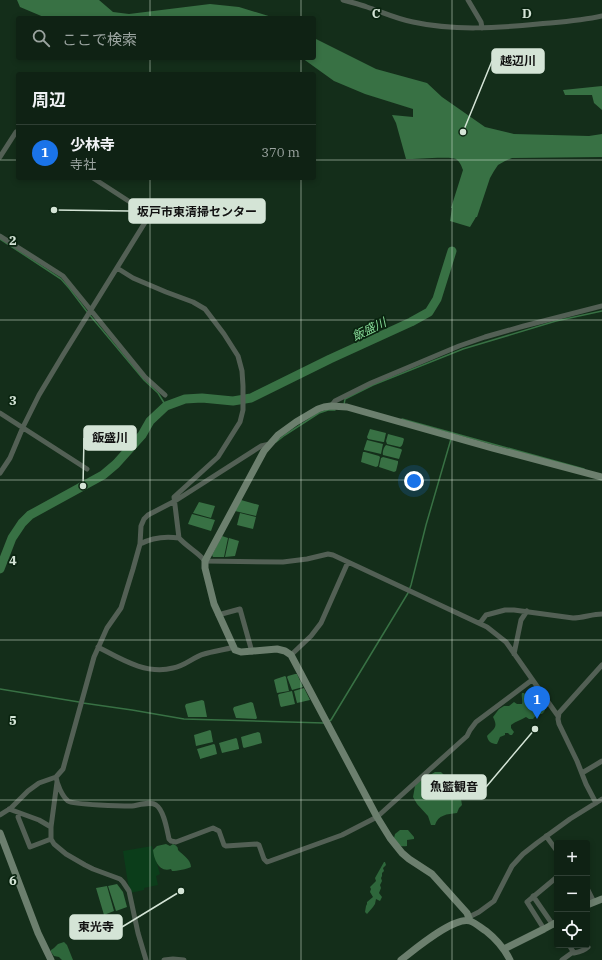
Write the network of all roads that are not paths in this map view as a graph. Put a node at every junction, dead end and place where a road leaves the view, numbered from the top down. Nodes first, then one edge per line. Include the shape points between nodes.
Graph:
1 (343, 0) edge
2 (468, 0) edge
3 (602, 16) edge
4 (482, 28) junction
5 (16, 132) edge
6 (0, 157) edge
7 (96, 180) edge
8 (0, 236) edge
9 (117, 268) junction
10 (602, 306) edge
11 (90, 310) junction
12 (165, 395) dead end
13 (331, 406) junction
14 (0, 413) edge
15 (23, 427) junction
16 (270, 444) junction
17 (87, 469) dead end
18 (0, 473) edge
19 (602, 477) edge
20 (175, 501) junction
21 (179, 538) junction
22 (140, 544) junction
23 (205, 561) junction
24 (348, 562) junction
25 (527, 611) junction
26 (602, 614) edge
27 (218, 615) junction
28 (480, 623) junction
29 (98, 647) junction
30 (234, 647) junction
31 (252, 652) junction
32 (514, 654) junction
33 (291, 655) junction
34 (602, 665) edge
35 (532, 680) junction
36 (558, 716) junction
37 (602, 761) edge
38 (582, 773) junction
39 (56, 779) junction
40 (602, 799) edge
41 (596, 803) junction
42 (9, 809) junction
43 (19, 813) junction
44 (0, 815) edge
45 (377, 817) junction
46 (51, 827) junction
47 (0, 833) edge
48 (546, 836) junction
49 (51, 839) junction
50 (554, 847) edge
51 (554, 879) edge
52 (534, 896) junction
53 (602, 899) edge
54 (590, 903) edge
55 (470, 919) junction
56 (554, 924) edge
57 (554, 925) edge
58 (544, 929) junction
59 (571, 948) edge
60 (587, 948) edge
61 (504, 949) junction
62 (573, 952) junction
63 (51, 960) edge
64 (146, 960) edge
65 (164, 960) edge
66 (184, 960) edge
67 (401, 960) edge
68 (510, 960) edge
69 (562, 960) edge

1 - 4 street via 412,22 444,27
2 - 4 street
3 - 4 street via 579,21
5 - 6 street
7 - 9 street via 149,216
8 - 11 street via 63,276
9 - 11 street
9 - 20 street via 133,278 205,309 238,356 242,371 243,410 240,422 223,451 174,497
10 - 13 street via 459,346 371,383 335,401
11 - 12 street via 146,377
11 - 15 street via 39,395
13 - 16 street via 318,409 296,422
13 - 19 street via 347,407
14 - 15 street
15 - 17 street
15 - 18 street via 10,458
16 - 20 street via 262,446
16 - 23 street
20 - 21 street
20 - 22 street via 148,515 141,526
21 - 22 street via 158,538
21 - 23 street
22 - 29 street via 121,608
23 - 24 street via 283,562 328,554
23 - 27 street via 211,596
24 - 28 street
24 - 33 street via 321,623
25 - 26 street via 573,618
25 - 28 street via 505,610 486,615
25 - 32 street via 521,620
27 - 30 street
27 - 31 street via 240,609
28 - 32 street via 506,642
29 - 30 street via 140,667 165,669 183,665 204,654
29 - 39 street via 66,761
30 - 31 street via 241,652
31 - 33 street via 272,648
32 - 35 street
33 - 45 street
34 - 36 street
35 - 36 street
35 - 45 street via 476,722 467,736
36 - 38 street via 559,724
37 - 38 street
38 - 41 street
39 - 42 street via 39,782
39 - 45 street via 64,798 70,802 130,806 155,804 162,813 171,841 176,842 213,828 219,831 226,846 258,844 267,862 342,835
39 - 46 street
40 - 41 street
41 - 48 street
42 - 43 street
42 - 44 street
43 - 46 street
43 - 49 street via 18,817 30,847
45 - 55 street via 402,853 432,874
46 - 49 street
47 - 63 street via 38,933
48 - 50 street
48 - 55 street via 512,866 494,901
49 - 64 street via 66,854 123,882 128,891
51 - 52 street
52 - 56 street
52 - 58 street via 528,902
53 - 54 street
55 - 61 street
55 - 67 street via 451,925
57 - 58 street
58 - 61 street
59 - 62 street
60 - 62 street via 582,952
61 - 68 street
62 - 69 street
65 - 66 street

